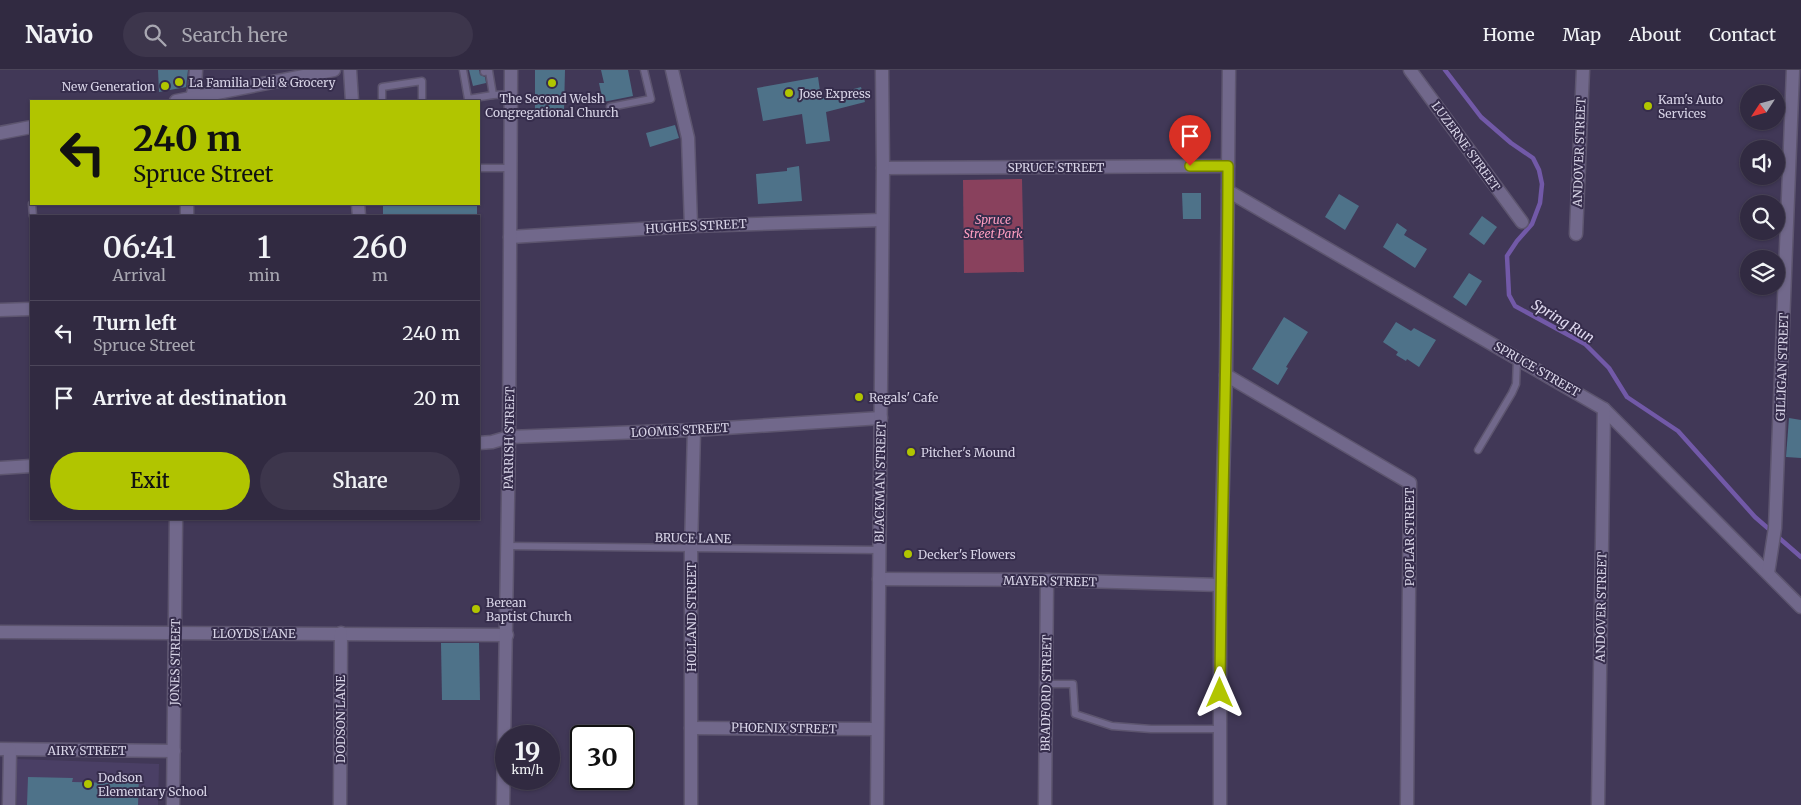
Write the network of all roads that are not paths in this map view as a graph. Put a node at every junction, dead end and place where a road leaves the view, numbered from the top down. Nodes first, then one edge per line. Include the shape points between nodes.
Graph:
1 (196, 70) edge
2 (334, 70) edge
3 (350, 70) edge
4 (511, 70) edge
5 (644, 70) edge
6 (672, 70) edge
7 (882, 70) edge
8 (1229, 70) edge
9 (1410, 70) edge
10 (1583, 70) edge
11 (1793, 70) edge
12 (484, 72) dead end
13 (466, 74) edge
14 (511, 94) junction
15 (493, 95) junction
16 (191, 100) edge
17 (352, 100) edge
18 (382, 100) edge
19 (422, 100) edge
20 (610, 107) dead end
21 (30, 127) edge
22 (0, 133) edge
23 (1228, 166) junction
24 (480, 168) edge
25 (510, 168) junction
26 (884, 168) junction
27 (1228, 191) junction
28 (882, 220) junction
29 (1522, 222) dead end
30 (691, 226) junction
31 (1576, 234) dead end
32 (510, 237) junction
33 (30, 309) edge
34 (0, 310) edge
35 (1517, 357) junction
36 (1226, 375) junction
37 (1604, 409) junction
38 (881, 418) junction
39 (694, 430) junction
40 (509, 437) junction
41 (480, 442) edge
42 (1478, 450) dead end
43 (30, 466) edge
44 (0, 468) edge
45 (176, 520) edge
46 (507, 546) junction
47 (691, 549) junction
48 (879, 550) junction
49 (1768, 573) junction
50 (879, 579) junction
51 (1047, 580) junction
52 (1220, 585) junction
53 (1801, 607) edge
54 (0, 632) edge
55 (175, 633) junction
56 (341, 633) junction
57 (507, 635) junction
58 (1046, 684) junction
59 (691, 728) junction
60 (877, 729) junction
61 (1220, 729) junction
62 (5, 750) edge
63 (174, 750) junction
64 (9, 805) edge
65 (173, 805) edge
66 (340, 805) edge
67 (503, 805) edge
68 (691, 805) edge
69 (876, 805) edge
70 (1045, 805) edge
71 (1220, 805) edge
72 (1407, 805) edge
73 (1598, 805) edge

1 - 16 street
2 - 16 street
3 - 17 street
4 - 14 street, PARRISH STREET
5 - 20 lane via 651,99
6 - 30 street via 688,138
7 - 26 street, BLACKMAN STREET
8 - 23 street
9 - 29 street, LUZERNE STREET
10 - 31 street, ANDOVER STREET
11 - 49 street, GILLIGAN STREET via 1775,528
12 - 15 lane via 489,71
13 - 15 lane via 468,99
14 - 15 lane
14 - 25 street, PARRISH STREET
18 - 19 lane via 382,87 422,81
21 - 22 street
23 - 26 street, SPRUCE STREET
23 - 27 street
24 - 25 lane
25 - 32 street, PARRISH STREET
26 - 28 street, BLACKMAN STREET
27 - 35 street, SPRUCE STREET
27 - 36 street
28 - 30 street, HUGHES STREET
28 - 38 street, BLACKMAN STREET
30 - 32 street, HUGHES STREET
32 - 40 street, PARRISH STREET
33 - 34 street
35 - 37 street, SPRUCE STREET
35 - 42 lane via 1516,384
36 - 52 street
36 - 72 street, POPLAR STREET via 1410,482
37 - 49 street, SPRUCE STREET
37 - 73 street, ANDOVER STREET
38 - 39 street, LOOMIS STREET
38 - 48 street, BLACKMAN STREET
39 - 40 street, LOOMIS STREET
39 - 47 street, HOLLAND STREET
40 - 41 street, LOOMIS STREET
40 - 46 street, PARRISH STREET
43 - 44 street
45 - 55 street, JONES STREET
46 - 47 lane, BRUCE LANE
46 - 57 street, PARRISH STREET
47 - 48 lane, BRUCE LANE
47 - 59 street, HOLLAND STREET
48 - 50 street, BLACKMAN STREET
49 - 53 street, SPRUCE STREET
50 - 51 street, MAYER STREET
50 - 60 street, BLACKMAN STREET
51 - 52 street, MAYER STREET
51 - 58 street, BRADFORD STREET
52 - 61 street
54 - 55 street, LLOYDS LANE
55 - 56 street, LLOYDS LANE
55 - 63 street, JONES STREET
56 - 57 street, LLOYDS LANE
56 - 66 street, DODSON LANE
57 - 67 street, PARRISH STREET
58 - 61 lane via 1073,684 1075,714 1112,726
58 - 70 street, BRADFORD STREET
59 - 60 street, PHOENIX STREET
59 - 68 street, HOLLAND STREET
60 - 69 street, BLACKMAN STREET
61 - 71 street
62 - 63 street, AIRY STREET
62 - 64 street
63 - 65 street, JONES STREET

